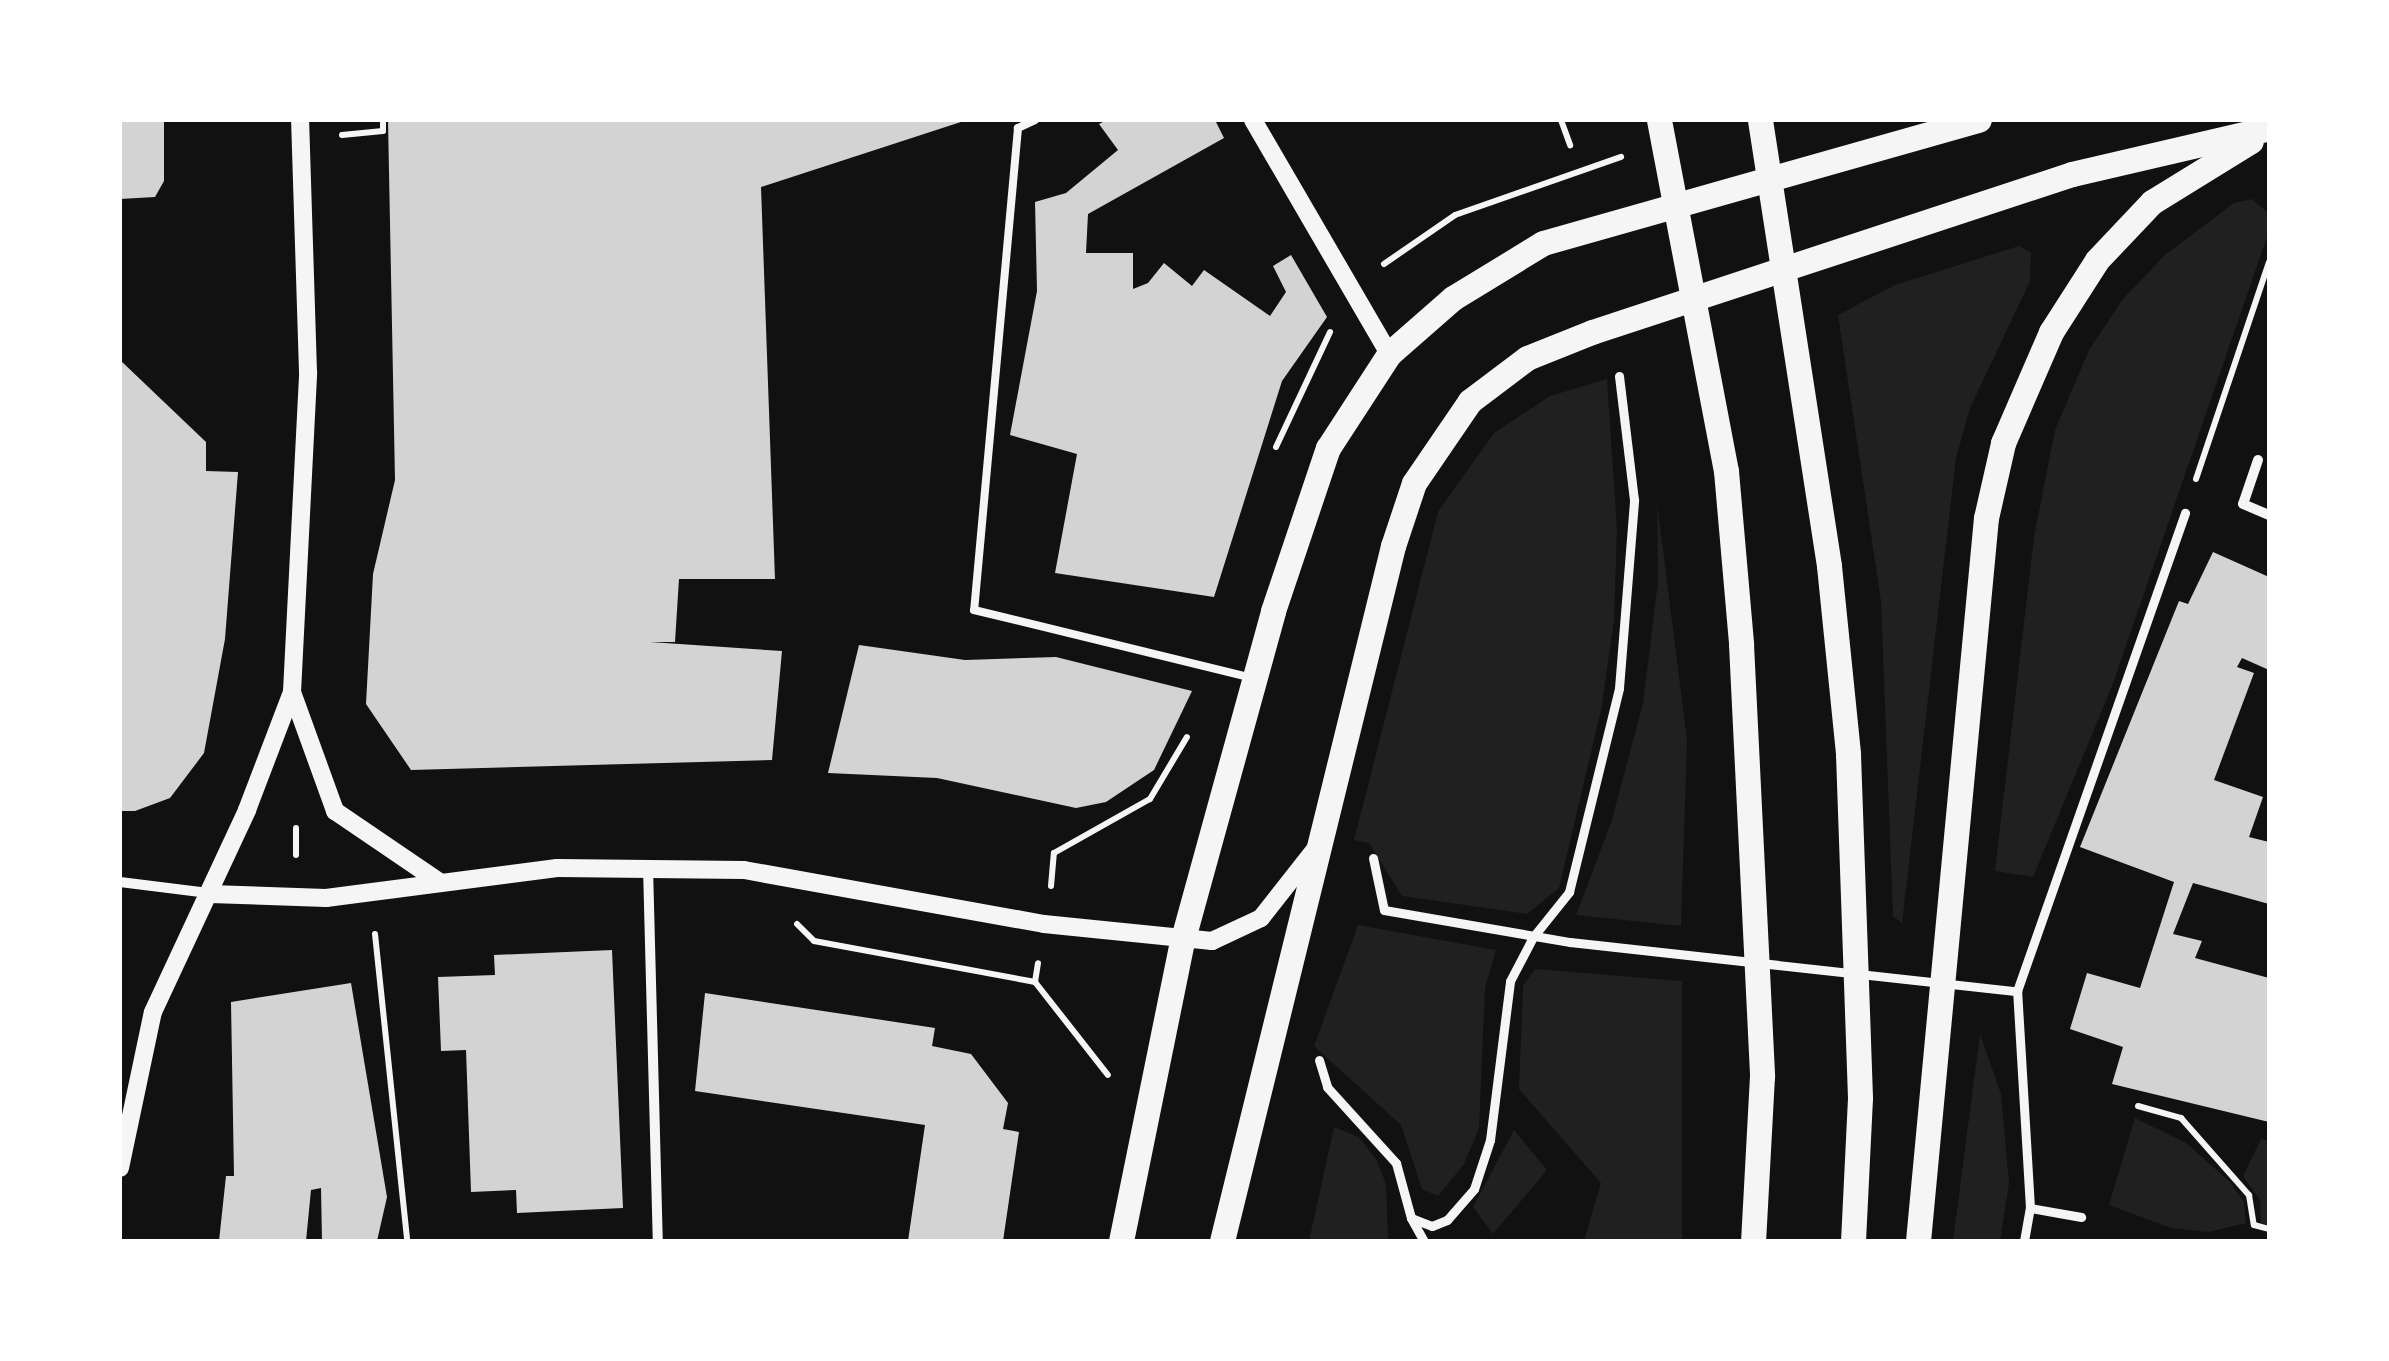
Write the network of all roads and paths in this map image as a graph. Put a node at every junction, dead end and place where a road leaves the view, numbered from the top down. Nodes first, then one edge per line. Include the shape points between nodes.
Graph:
1 (383, 120) edge
2 (1035, 120) edge
3 (1253, 120) edge
4 (1562, 120) edge
5 (1659, 120) edge
6 (1760, 120) edge
7 (1979, 120) edge
8 (301, 129) edge
9 (2269, 130) edge
10 (1570, 145) dead end
11 (1562, 176) dead end
12 (2269, 262) edge
13 (1355, 296) junction
14 (1389, 354) junction
15 (1619, 376) dead end
16 (2258, 460) dead end
17 (2185, 514) joint
18 (2269, 516) edge
19 (1253, 678) junction
20 (292, 692) junction
21 (1183, 751) dead end
22 (1316, 848) junction
23 (1054, 853) dead end
24 (1373, 858) dead end
25 (648, 866) junction
26 (744, 870) junction
27 (120, 882) edge
28 (441, 882) junction
29 (371, 893) junction
30 (210, 894) junction
31 (1533, 937) junction
32 (1182, 942) junction
33 (2017, 991) junction
34 (1319, 1060) dead end
35 (1153, 1082) junction
36 (2138, 1106) dead end
37 (120, 1168) edge
38 (2030, 1208) junction
39 (2081, 1217) dead end
40 (1411, 1218) junction
41 (2269, 1229) edge
42 (407, 1241) edge
43 (658, 1241) edge
44 (1121, 1241) edge
45 (1222, 1241) edge
46 (1424, 1241) edge
47 (1753, 1241) edge
48 (1853, 1241) edge
49 (1918, 1241) edge
50 (2024, 1241) edge

1 - 8 path via 383,131
2 - 19 lane via 1018,128 974,610
3 - 13 street
4 - 10 path
5 - 47 main road via 1726,471 1741,644 1762,1076
6 - 48 main road via 1829,566 1848,754 1860,1098
7 - 14 main road via 1544,243 1452,298
8 - 20 street via 308,372
9 - 22 main road via 2072,174 1884,232 1527,358 1470,401 1414,483
9 - 49 main road via 2152,202 2114,240 2058,320 2004,443 1986,518
11 - 13 path via 1455,215 1385,262
12 - 17 path
13 - 14 street
14 - 19 main road via 1328,448
15 - 31 street via 1634,500 1618,688 1569,892
16 - 18 street via 2243,504
17 - 33 street
19 - 32 main road
20 - 28 street via 335,811
20 - 30 street
21 - 23 path via 1150,799
22 - 32 street via 1248,927 1212,941
22 - 45 main road
24 - 31 street via 1384,910
25 - 26 street
25 - 28 street via 557,868
25 - 43 street
26 - 32 street
26 - 35 path via 814,941 1036,982 1106,1071
27 - 30 street
28 - 29 street
29 - 30 street
29 - 42 path
30 - 37 street via 153,1012
31 - 33 street
31 - 40 street via 1510,980 1490,1140 1474,1188 1447,1220 1432,1226
32 - 35 main road
33 - 38 street
34 - 40 street via 1327,1086 1396,1163
35 - 44 main road
36 - 41 path via 2181,1118 2249,1196 2254,1225
38 - 39 street
38 - 50 street
40 - 46 street

